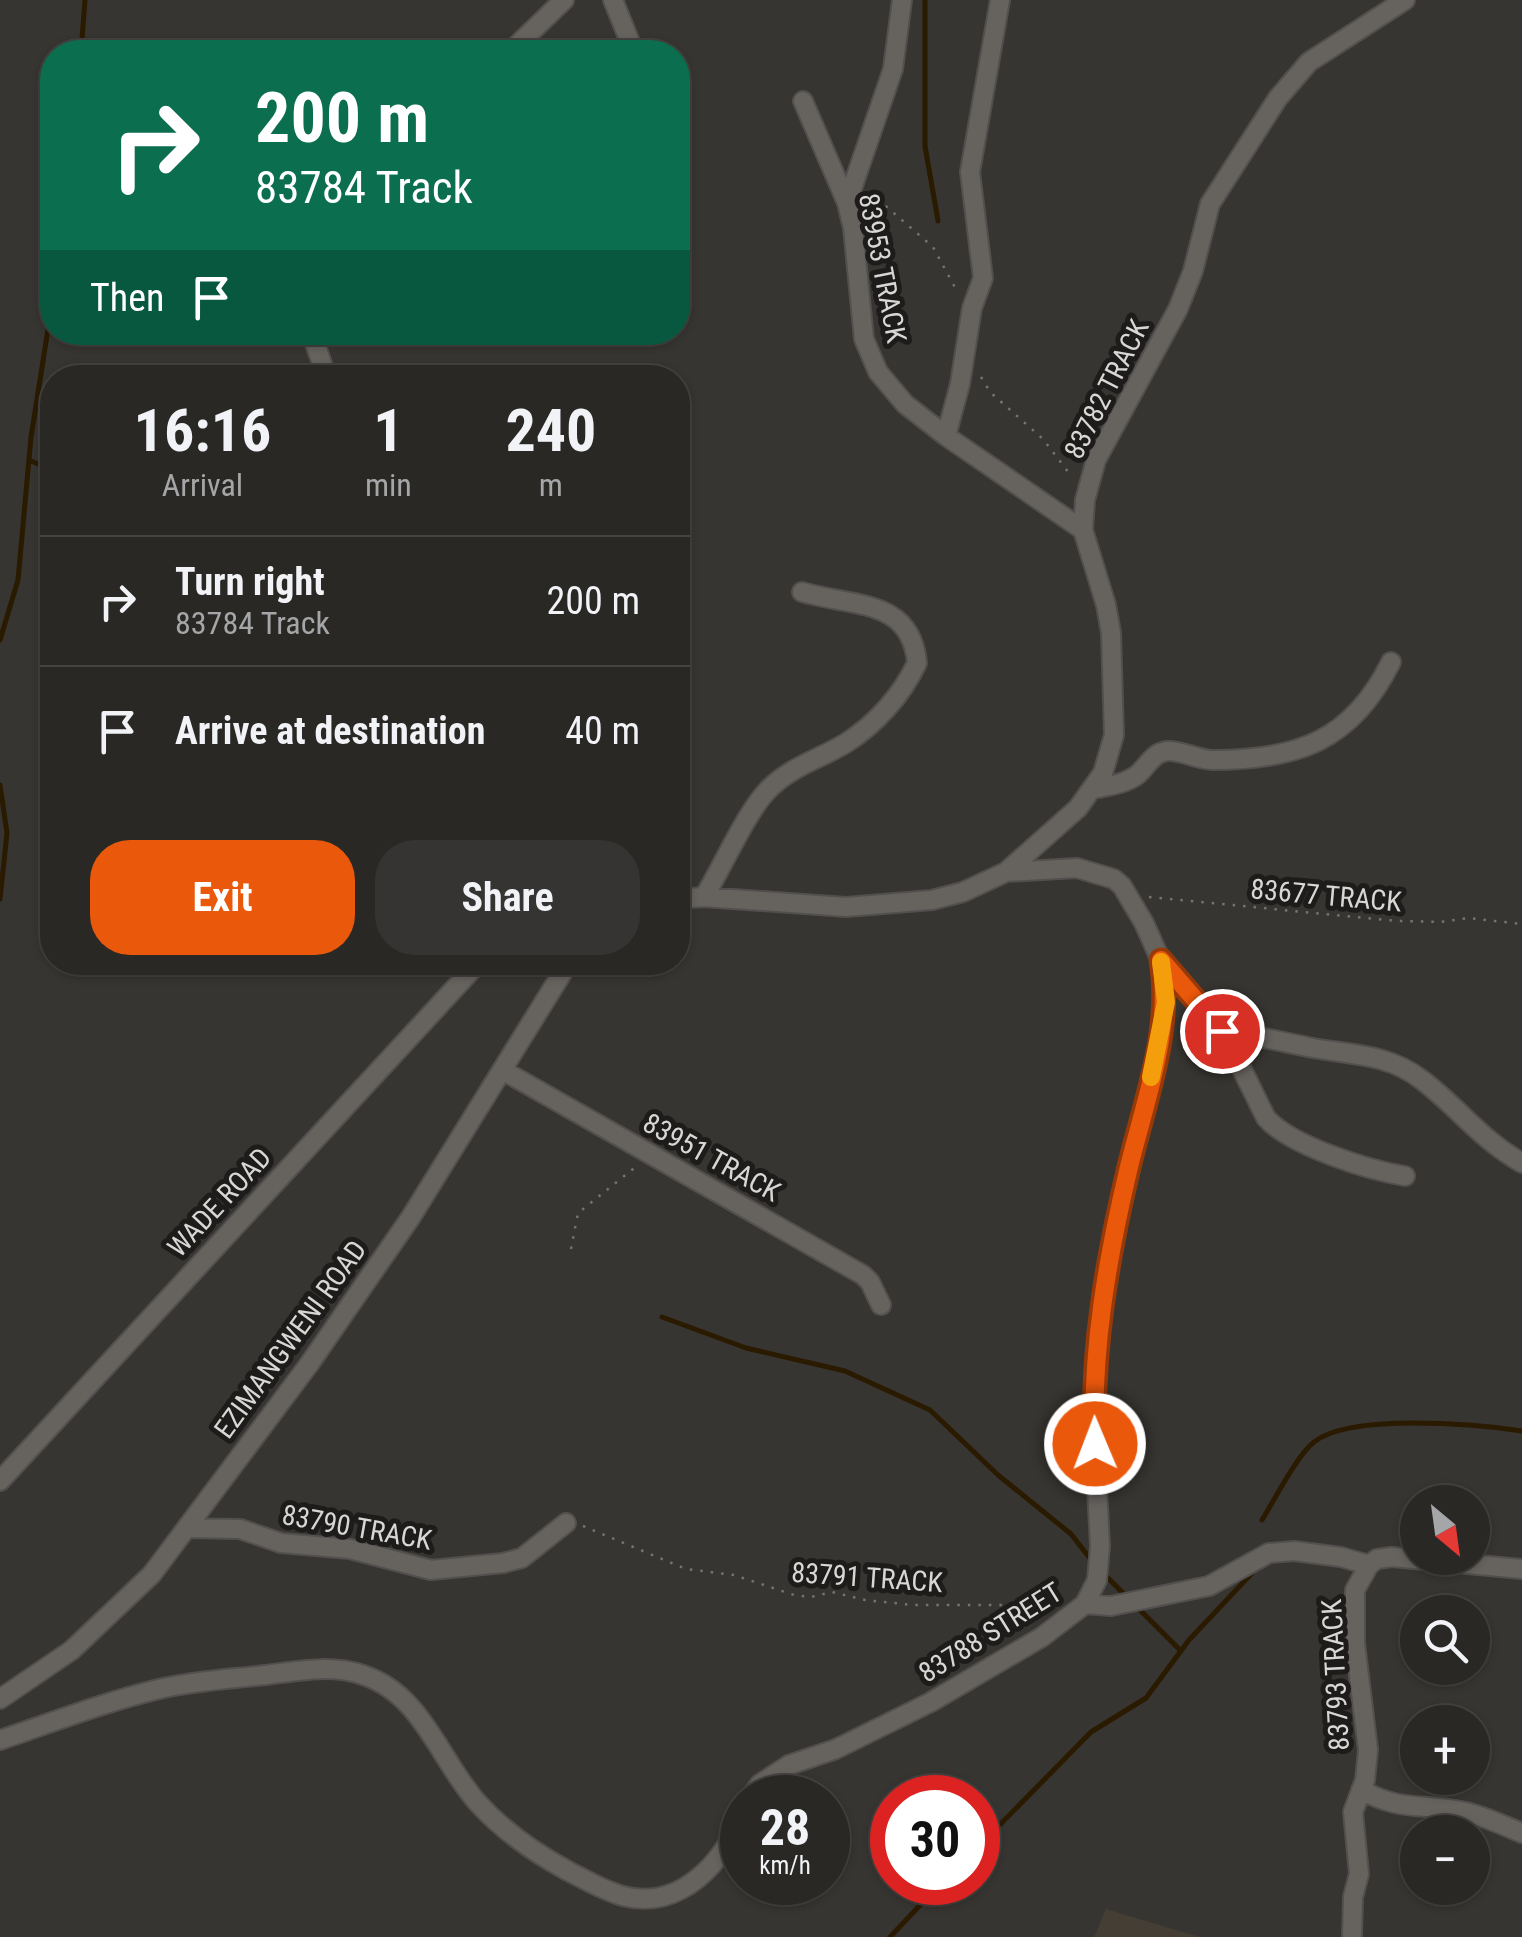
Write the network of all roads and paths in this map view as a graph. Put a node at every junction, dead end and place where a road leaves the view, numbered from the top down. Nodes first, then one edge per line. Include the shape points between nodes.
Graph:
1 (564, 0) edge
2 (613, 0) edge
3 (902, 0) edge
4 (1000, 0) edge
5 (1406, 0) edge
6 (522, 40) edge
7 (629, 40) edge
8 (803, 101) dead end
9 (847, 203) junction
10 (946, 436) junction
11 (1083, 530) junction
12 (802, 592) dead end
13 (1390, 662) dead end
14 (1093, 789) junction
15 (1006, 872) junction
16 (1128, 896) junction
17 (704, 897) junction
18 (690, 899) edge
19 (1522, 924) edge
20 (1161, 960) junction
21 (467, 975) edge
22 (561, 975) edge
23 (1222, 1031) junction
24 (504, 1070) junction
25 (650, 1154) junction
26 (1522, 1164) edge
27 (1405, 1176) dead end
28 (571, 1249) dead end
29 (881, 1305) dead end
30 (0, 1481) edge
31 (566, 1523) joint
32 (187, 1528) junction
33 (1368, 1565) junction
34 (1522, 1569) edge
35 (1085, 1604) junction
36 (1042, 1637) junction
37 (0, 1699) edge
38 (0, 1740) edge
39 (774, 1775) edge
40 (1360, 1790) junction
41 (1522, 1833) edge
42 (720, 1853) edge
43 (1352, 1937) edge

1 - 6 street
2 - 7 street
3 - 9 street via 893,69
4 - 10 street via 970,172 984,278
5 - 11 street, 83782 TRACK via 1309,62 1217,191 1178,309 1096,460
8 - 9 street, 83953 TRACK
9 - 10 street, 83953 TRACK via 868,353 905,404
10 - 11 street, 83953 TRACK
11 - 14 street, 83782 TRACK via 1111,632 1114,735
12 - 17 street via 892,613 910,633 917,663 866,729 768,790
13 - 14 street via 1365,706 1302,749 1214,760 1166,751 1135,777
14 - 15 street, 83782 TRACK via 1068,820
15 - 16 street, 83788 STREET via 1103,873
15 - 17 street, 83782 TRACK via 963,892 873,907
16 - 19 path, 83677 TRACK via 1397,921
16 - 20 street, 83788 STREET
17 - 18 street, 83782 TRACK
20 - 23 street
20 - 35 street, 83788 STREET via 1163,1026 1097,1341 1093,1411 1100,1546 1097,1580
21 - 30 street, WADE ROAD
22 - 24 street, EZIMANGWENI ROAD
23 - 26 street via 1395,1063
23 - 27 street via 1275,1128 1342,1161
24 - 25 street, 83951 TRACK
24 - 32 street, EZIMANGWENI ROAD via 310,1364
25 - 28 path via 578,1213
25 - 29 street, 83951 TRACK via 862,1275
31 - 32 street, 83790 TRACK via 522,1558 431,1570 350,1549 281,1544 240,1529
31 - 36 path, 83791 TRACK via 686,1569 734,1575 794,1595 1012,1605
32 - 37 street, EZIMANGWENI ROAD via 152,1574 72,1650
33 - 34 street, 83793 TRACK via 1392,1558
33 - 35 street via 1269,1553 1209,1586 1112,1606
33 - 40 street, 83793 TRACK via 1354,1590 1368,1750
35 - 36 street, 83788 STREET
36 - 39 street, 83788 STREET via 931,1702
38 - 42 street via 162,1688 335,1668 374,1679 399,1695 478,1804 519,1840 621,1896 675,1894
40 - 41 street via 1392,1804 1453,1810
40 - 43 street, 83793 TRACK via 1353,1812 1359,1874

